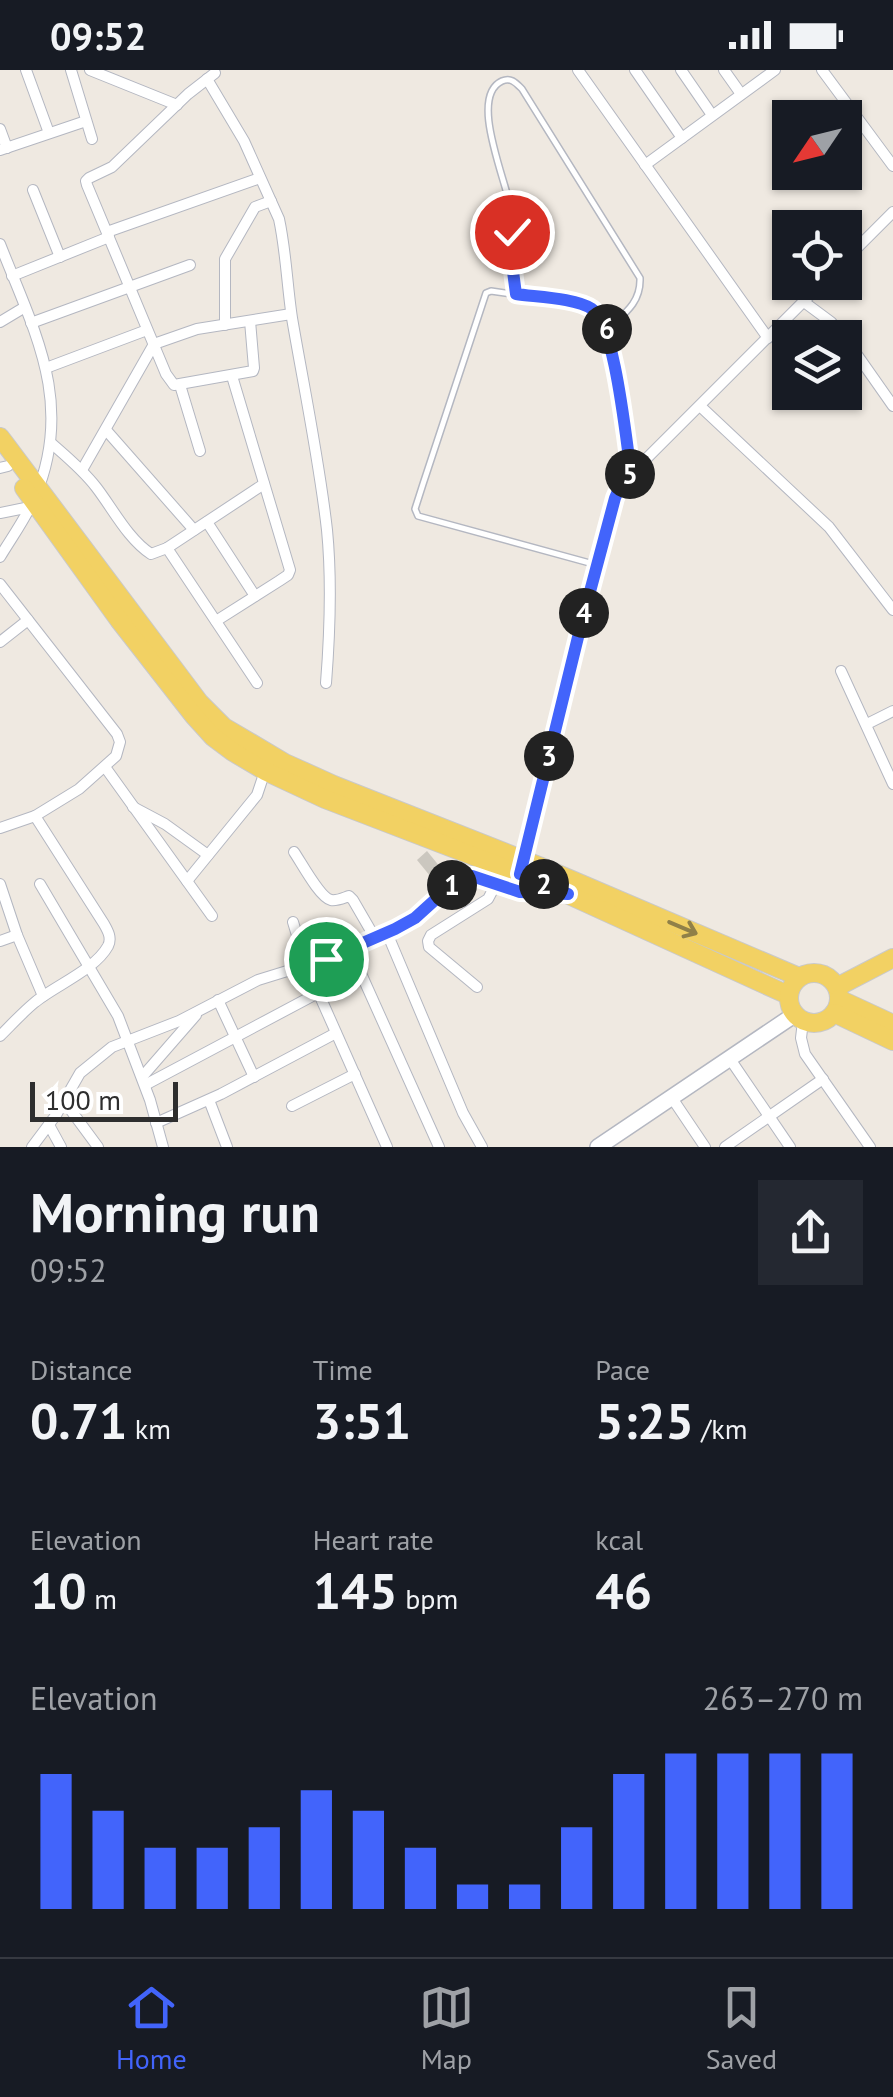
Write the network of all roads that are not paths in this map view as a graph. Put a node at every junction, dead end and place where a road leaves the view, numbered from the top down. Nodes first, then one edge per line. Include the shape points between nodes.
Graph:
1 (26, 70) edge
2 (72, 70) edge
3 (90, 70) edge
4 (578, 70) edge
5 (635, 70) edge
6 (681, 70) edge
7 (724, 70) edge
8 (775, 70) edge
9 (822, 70) edge
10 (741, 94) junction
11 (177, 105) junction
12 (712, 116) junction
13 (86, 121) junction
14 (0, 129) edge
15 (50, 133) junction
16 (682, 138) junction
17 (92, 139) dead end
18 (4, 149) edge
19 (645, 165) junction
20 (893, 166) edge
21 (260, 178) junction
22 (32, 190) dead end
23 (270, 201) junction
24 (893, 212) edge
25 (108, 235) junction
26 (862, 243) edge
27 (0, 244) edge
28 (60, 256) junction
29 (4, 265) edge
30 (190, 265) dead end
31 (12, 276) junction
32 (130, 288) junction
33 (516, 294) junction
34 (804, 302) joint
35 (25, 307) junction
36 (291, 314) junction
37 (250, 321) junction
38 (0, 322) edge
39 (31, 323) junction
40 (225, 325) junction
41 (148, 330) junction
42 (607, 330) junction
43 (768, 338) junction
44 (154, 344) junction
45 (46, 368) junction
46 (232, 376) junction
47 (180, 385) junction
48 (700, 406) junction
49 (893, 406) edge
50 (106, 430) junction
51 (0, 437) edge
52 (51, 443) junction
53 (200, 451) dead end
54 (3, 463) edge
55 (82, 470) junction
56 (631, 472) junction
57 (264, 484) junction
58 (34, 499) junction
59 (0, 513) edge
60 (207, 522) junction
61 (194, 530) junction
62 (168, 548) junction
63 (0, 557) edge
64 (597, 565) junction
65 (0, 584) edge
66 (255, 596) junction
67 (893, 610) edge
68 (28, 620) junction
69 (216, 620) junction
70 (0, 642) edge
71 (841, 671) dead end
72 (257, 683) dead end
73 (326, 683) dead end
74 (893, 712) edge
75 (867, 724) junction
76 (105, 767) junction
77 (274, 770) junction
78 (893, 784) edge
79 (132, 807) junction
80 (35, 816) junction
81 (0, 828) edge
82 (294, 852) dead end
83 (208, 856) junction
84 (522, 867) junction
85 (187, 881) junction
86 (0, 884) edge
87 (40, 884) dead end
88 (496, 884) junction
89 (568, 894) junction
90 (212, 916) dead end
91 (293, 922) dead end
92 (387, 933) junction
93 (17, 935) junction
94 (375, 938) junction
95 (0, 941) edge
96 (350, 949) junction
97 (893, 958) edge
98 (90, 965) junction
99 (306, 965) junction
100 (799, 977) junction
101 (477, 987) dead end
102 (318, 993) junction
103 (788, 995) junction
104 (44, 996) junction
105 (218, 1000) junction
106 (837, 1000) junction
107 (200, 1010) junction
108 (798, 1018) junction
109 (893, 1024) edge
110 (336, 1033) junction
111 (0, 1036) edge
112 (235, 1036) junction
113 (128, 1039) junction
114 (893, 1040) edge
115 (730, 1060) junction
116 (355, 1074) junction
117 (254, 1077) junction
118 (823, 1080) junction
119 (143, 1081) junction
120 (672, 1098) junction
121 (64, 1100) junction
122 (210, 1100) junction
123 (292, 1106) dead end
124 (769, 1116) junction
125 (156, 1123) junction
126 (49, 1126) junction
127 (32, 1147) edge
128 (61, 1147) edge
129 (98, 1147) edge
130 (163, 1147) edge
131 (227, 1147) edge
132 (387, 1147) edge
133 (439, 1147) edge
134 (482, 1147) edge
135 (598, 1147) edge
136 (705, 1147) edge
137 (724, 1147) edge
138 (790, 1147) edge
139 (870, 1147) edge

1 - 15 street
2 - 13 street
3 - 11 street
4 - 19 street
5 - 16 street
6 - 12 street
7 - 10 street
8 - 10 street
9 - 20 street
10 - 12 street
11 - 21 street via 211,76
11 - 25 street via 112,167 86,181
12 - 16 street
13 - 15 street
13 - 17 street
14 - 18 street
15 - 18 street
16 - 19 street
19 - 43 street
21 - 23 street
21 - 25 street
22 - 28 street
23 - 36 street via 282,232
23 - 40 street via 254,206 225,259
24 - 26 street
25 - 28 street
25 - 32 street
27 - 29 street
28 - 31 street
29 - 31 street
30 - 32 street
31 - 35 street
32 - 39 street
32 - 41 street
33 - 42 lane via 592,308
33 - 42 lane via 512,216 487,119 490,96 508,79 522,90 640,278 636,303
33 - 64 lane via 492,291 482,301 415,509 422,519
34 - 43 street
34 - 49 street via 846,338
35 - 38 street
35 - 39 street
36 - 37 street
36 - 73 street via 327,532
37 - 40 street
37 - 46 street via 254,368
39 - 45 street
40 - 44 street
41 - 44 street
41 - 45 street
42 - 56 lane
43 - 48 street
44 - 47 street via 170,380
44 - 50 street
45 - 52 street
46 - 47 street
46 - 57 street
47 - 53 street
48 - 56 street
48 - 67 street via 830,527
50 - 55 street
50 - 61 street
51 - 58 main road
52 - 55 street
52 - 58 street
54 - 58 main road
55 - 62 street via 145,550
56 - 64 street via 615,498
57 - 60 street
57 - 66 street via 290,570
58 - 59 street
58 - 63 street
58 - 77 main road via 199,702
60 - 61 street
60 - 66 street
61 - 62 street
62 - 69 street
64 - 84 street
65 - 68 street
66 - 69 street
68 - 70 street
68 - 76 street via 117,734 119,749
69 - 72 street
71 - 75 street
74 - 75 street
75 - 78 street
76 - 79 street
76 - 80 street
77 - 83 street
77 - 84 main road
79 - 83 street
79 - 85 street
80 - 81 street
80 - 98 street via 109,933 108,946
82 - 94 street via 328,899 353,900
83 - 85 street
84 - 89 main road
84 -> 100 main road
85 - 90 street
86 - 93 street
87 - 98 street
88 - 89 street
88 - 92 street via 458,879 424,912
88 - 101 street via 488,899 428,940
89 - 103 main road
91 - 99 street
92 - 94 street
92 - 134 street
93 - 95 street
93 - 104 street
94 - 96 street
96 - 99 street
96 - 133 street
97 - 106 main road
98 - 104 street
98 - 113 street
99 - 102 street
99 - 105 street
100 - 103 main road
100 - 106 main road via 830,978
102 - 110 street
102 - 112 street
103 - 108 main road
104 - 111 street
105 - 107 street
105 - 112 street
106 - 108 main road via 822,1022
106 - 109 main road
106 - 114 main road
107 - 113 street
107 - 119 street
108 - 115 main road
108 - 118 street via 805,1054
110 - 116 street
110 - 117 street
112 - 117 street
112 - 119 street
113 - 119 street
113 - 121 street via 84,1068
115 - 120 main road
115 - 124 street
116 - 123 street
116 - 132 street
117 - 122 street
118 - 124 street
118 - 139 street
119 - 125 street
120 - 135 main road
120 - 136 street
121 - 126 street
121 - 129 street
122 - 125 street
122 - 131 street
124 - 137 street
124 - 138 street
125 - 130 street
126 - 127 street
126 - 128 street

